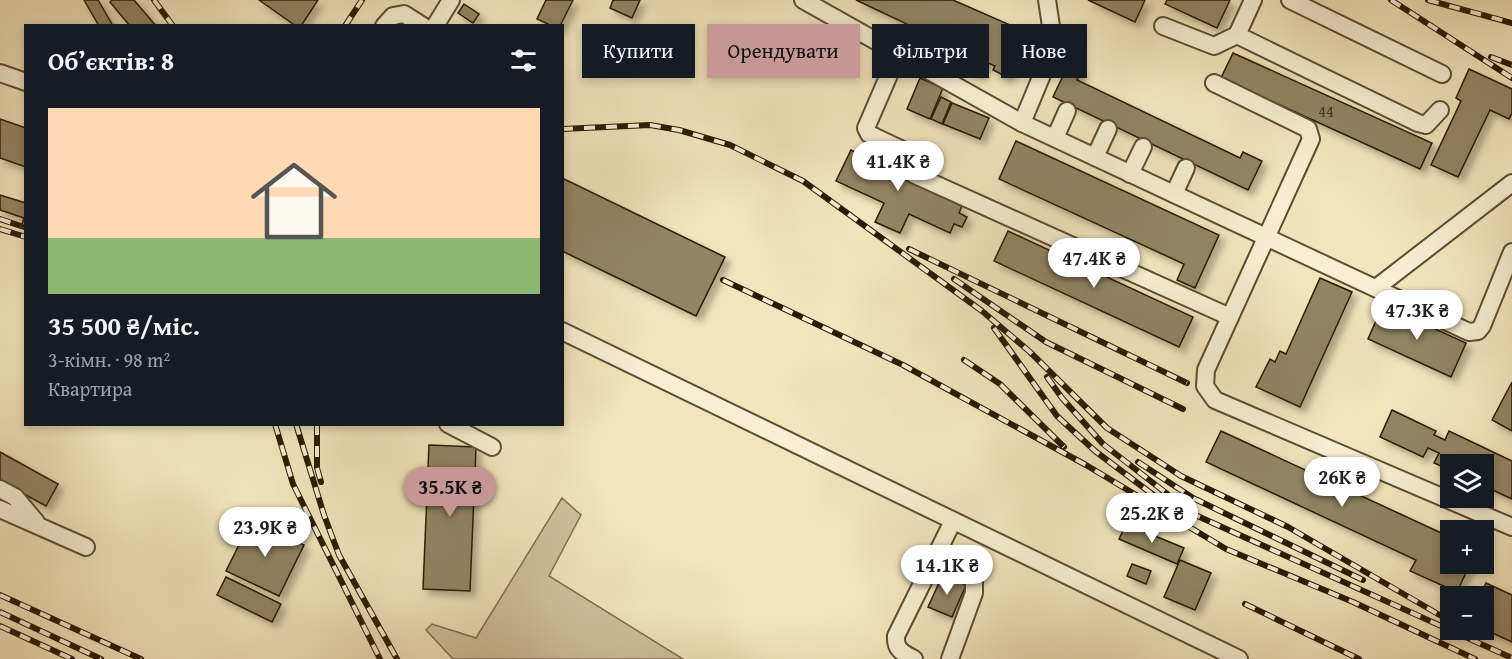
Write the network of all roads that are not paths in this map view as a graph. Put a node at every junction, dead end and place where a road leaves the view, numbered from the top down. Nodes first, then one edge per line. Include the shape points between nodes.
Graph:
1 (450, 0) edge
2 (803, 0) edge
3 (1047, 0) edge
4 (1253, 0) edge
5 (1290, 0) edge
6 (386, 24) edge
7 (420, 24) edge
8 (436, 24) edge
9 (1163, 26) dead end
10 (1237, 36) junction
11 (872, 39) edge
12 (0, 73) edge
13 (1442, 74) dead end
14 (888, 78) edge
15 (941, 78) edge
16 (24, 81) edge
17 (1214, 83) dead end
18 (1440, 110) dead end
19 (1067, 111) dead end
20 (1022, 123) junction
21 (1108, 129) dead end
22 (1054, 138) junction
23 (1143, 147) dead end
24 (1095, 157) junction
25 (1186, 168) dead end
26 (1130, 174) junction
27 (1512, 183) edge
28 (1174, 195) junction
29 (1266, 238) junction
30 (1512, 252) edge
31 (1376, 288) junction
32 (1230, 317) junction
33 (564, 332) edge
34 (452, 426) edge
35 (492, 447) dead end
36 (0, 489) edge
37 (0, 509) edge
38 (953, 521) junction
39 (41, 527) junction
40 (1512, 527) edge
41 (86, 547) dead end
42 (938, 555) junction
43 (914, 659) edge
44 (950, 659) edge
45 (1239, 659) edge

1 - 8 street
2 - 11 street
3 - 20 street via 1054,46
4 - 10 street
5 - 13 street
6 - 7 street via 393,16 404,14
9 - 10 street via 1208,45 1221,45
10 - 18 street via 1418,123 1426,125
12 - 16 street
14 - 32 street via 866,128 869,134 913,155 915,175
15 - 20 street
17 - 29 street via 1308,129 1311,134
19 - 22 street
20 - 22 street
21 - 24 street
22 - 24 street
23 - 26 street
24 - 26 street
25 - 28 street
26 - 28 street
27 - 31 street
28 - 29 street
29 - 31 street
29 - 32 street
30 - 31 street via 1478,331 1469,332
32 - 40 street via 1206,370 1205,386 1215,399
33 - 38 street
34 - 35 street
36 - 39 street via 15,497
37 - 39 street
38 - 42 street
38 - 45 street
39 - 41 street
42 - 43 street via 896,636 900,651
42 - 44 street via 974,578 974,593

